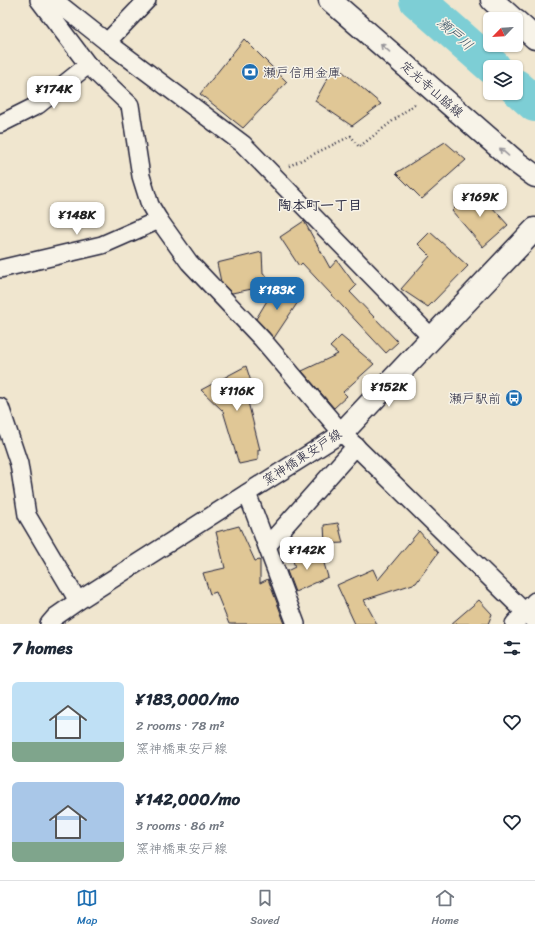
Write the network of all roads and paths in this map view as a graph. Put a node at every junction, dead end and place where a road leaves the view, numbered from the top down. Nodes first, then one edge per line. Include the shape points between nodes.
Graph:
1 (39, 0) edge
2 (54, 0) edge
3 (147, 0) edge
4 (330, 0) edge
5 (492, 0) edge
6 (505, 12) edge
7 (523, 28) edge
8 (535, 38) edge
9 (107, 42) junction
10 (88, 65) junction
11 (433, 90) junction
12 (0, 124) edge
13 (272, 174) junction
14 (535, 176) edge
15 (159, 220) junction
16 (535, 229) edge
17 (0, 269) edge
18 (432, 338) junction
19 (0, 407) edge
20 (349, 440) junction
21 (246, 492) junction
22 (267, 546) junction
23 (78, 601) junction
24 (527, 615) edge
25 (49, 624) edge
26 (296, 624) edge

1 - 10 street
2 - 9 street
3 - 9 street
11 -> 4 main road, 定光寺山脇線
5 - 6 main road
7 - 8 main road
9 - 13 street via 243,144
10 - 12 street via 38,105
10 - 15 street via 130,105 141,176 150,205
11 - 13 path via 359,147 351,136
14 -> 11 main road, 定光寺山脇線
13 - 18 street
15 - 17 street via 102,245
15 - 20 street via 189,262 262,339
16 - 18 main road, 窯神橋東安戸線
18 - 20 main road, 窯神橋東安戸線
19 - 23 street via 19,464 27,515
20 - 21 street, 窯神橋東安戸線
20 - 22 street
20 - 24 street
21 - 22 street
21 - 23 street, 窯神橋東安戸線
22 - 26 street
23 - 25 street, 窯神橋東安戸線

